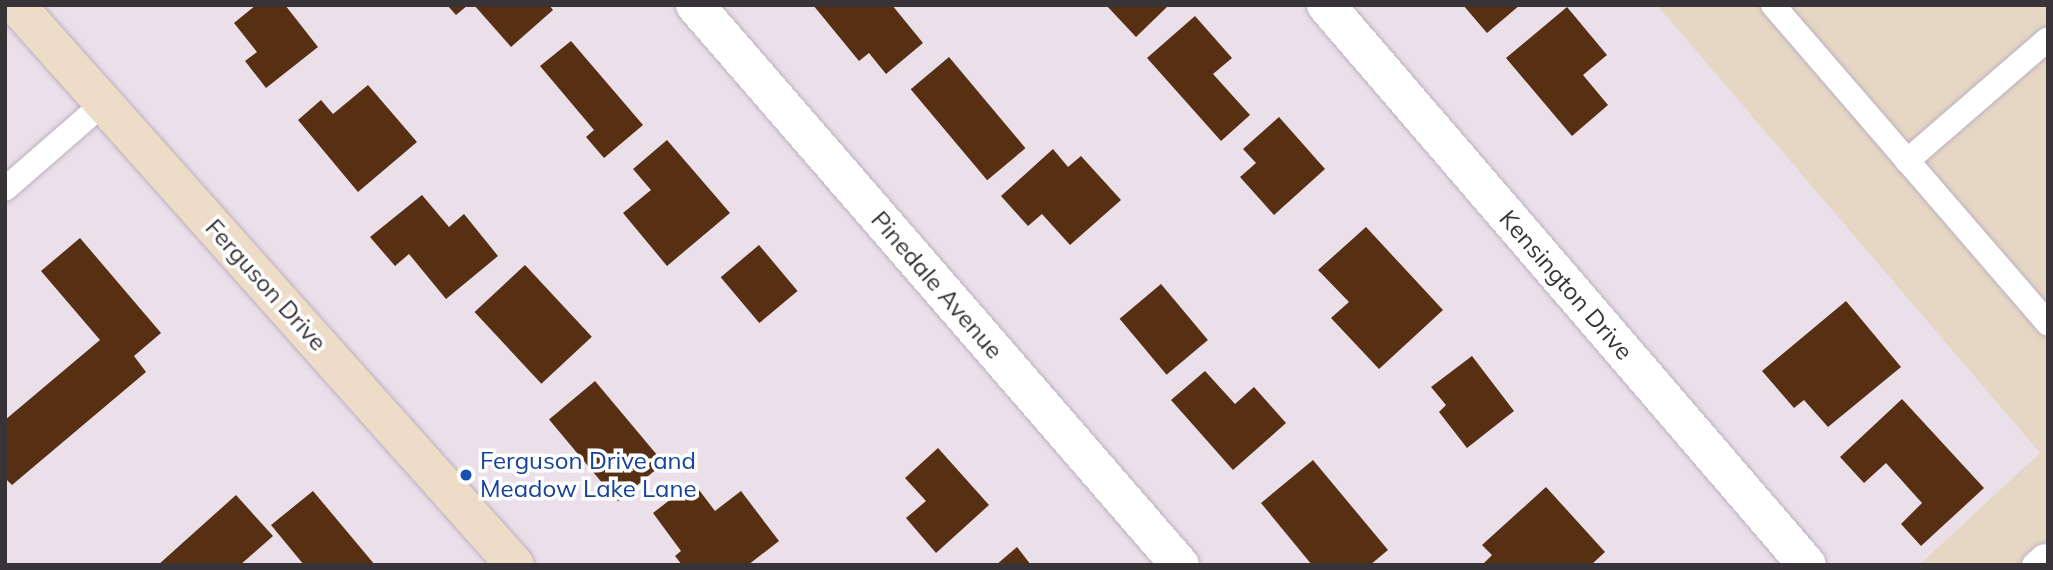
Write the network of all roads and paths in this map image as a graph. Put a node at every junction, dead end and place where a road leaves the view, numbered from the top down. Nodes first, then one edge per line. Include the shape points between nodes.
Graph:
1 (16, 5) edge
2 (695, 5) edge
3 (1326, 5) edge
4 (1773, 5) edge
5 (2048, 38) edge
6 (104, 103) junction
7 (1907, 161) junction
8 (5, 189) edge
9 (2048, 324) edge
10 (1788, 558) edge
11 (513, 564) edge
12 (1180, 565) edge

1 - 6 street, Ferguson Drive
2 - 12 street, Pinedale Avenue
3 - 10 street, Kensington Drive
4 - 7 lane
5 - 7 lane
6 - 8 lane
6 - 11 street, Ferguson Drive
7 - 9 lane

